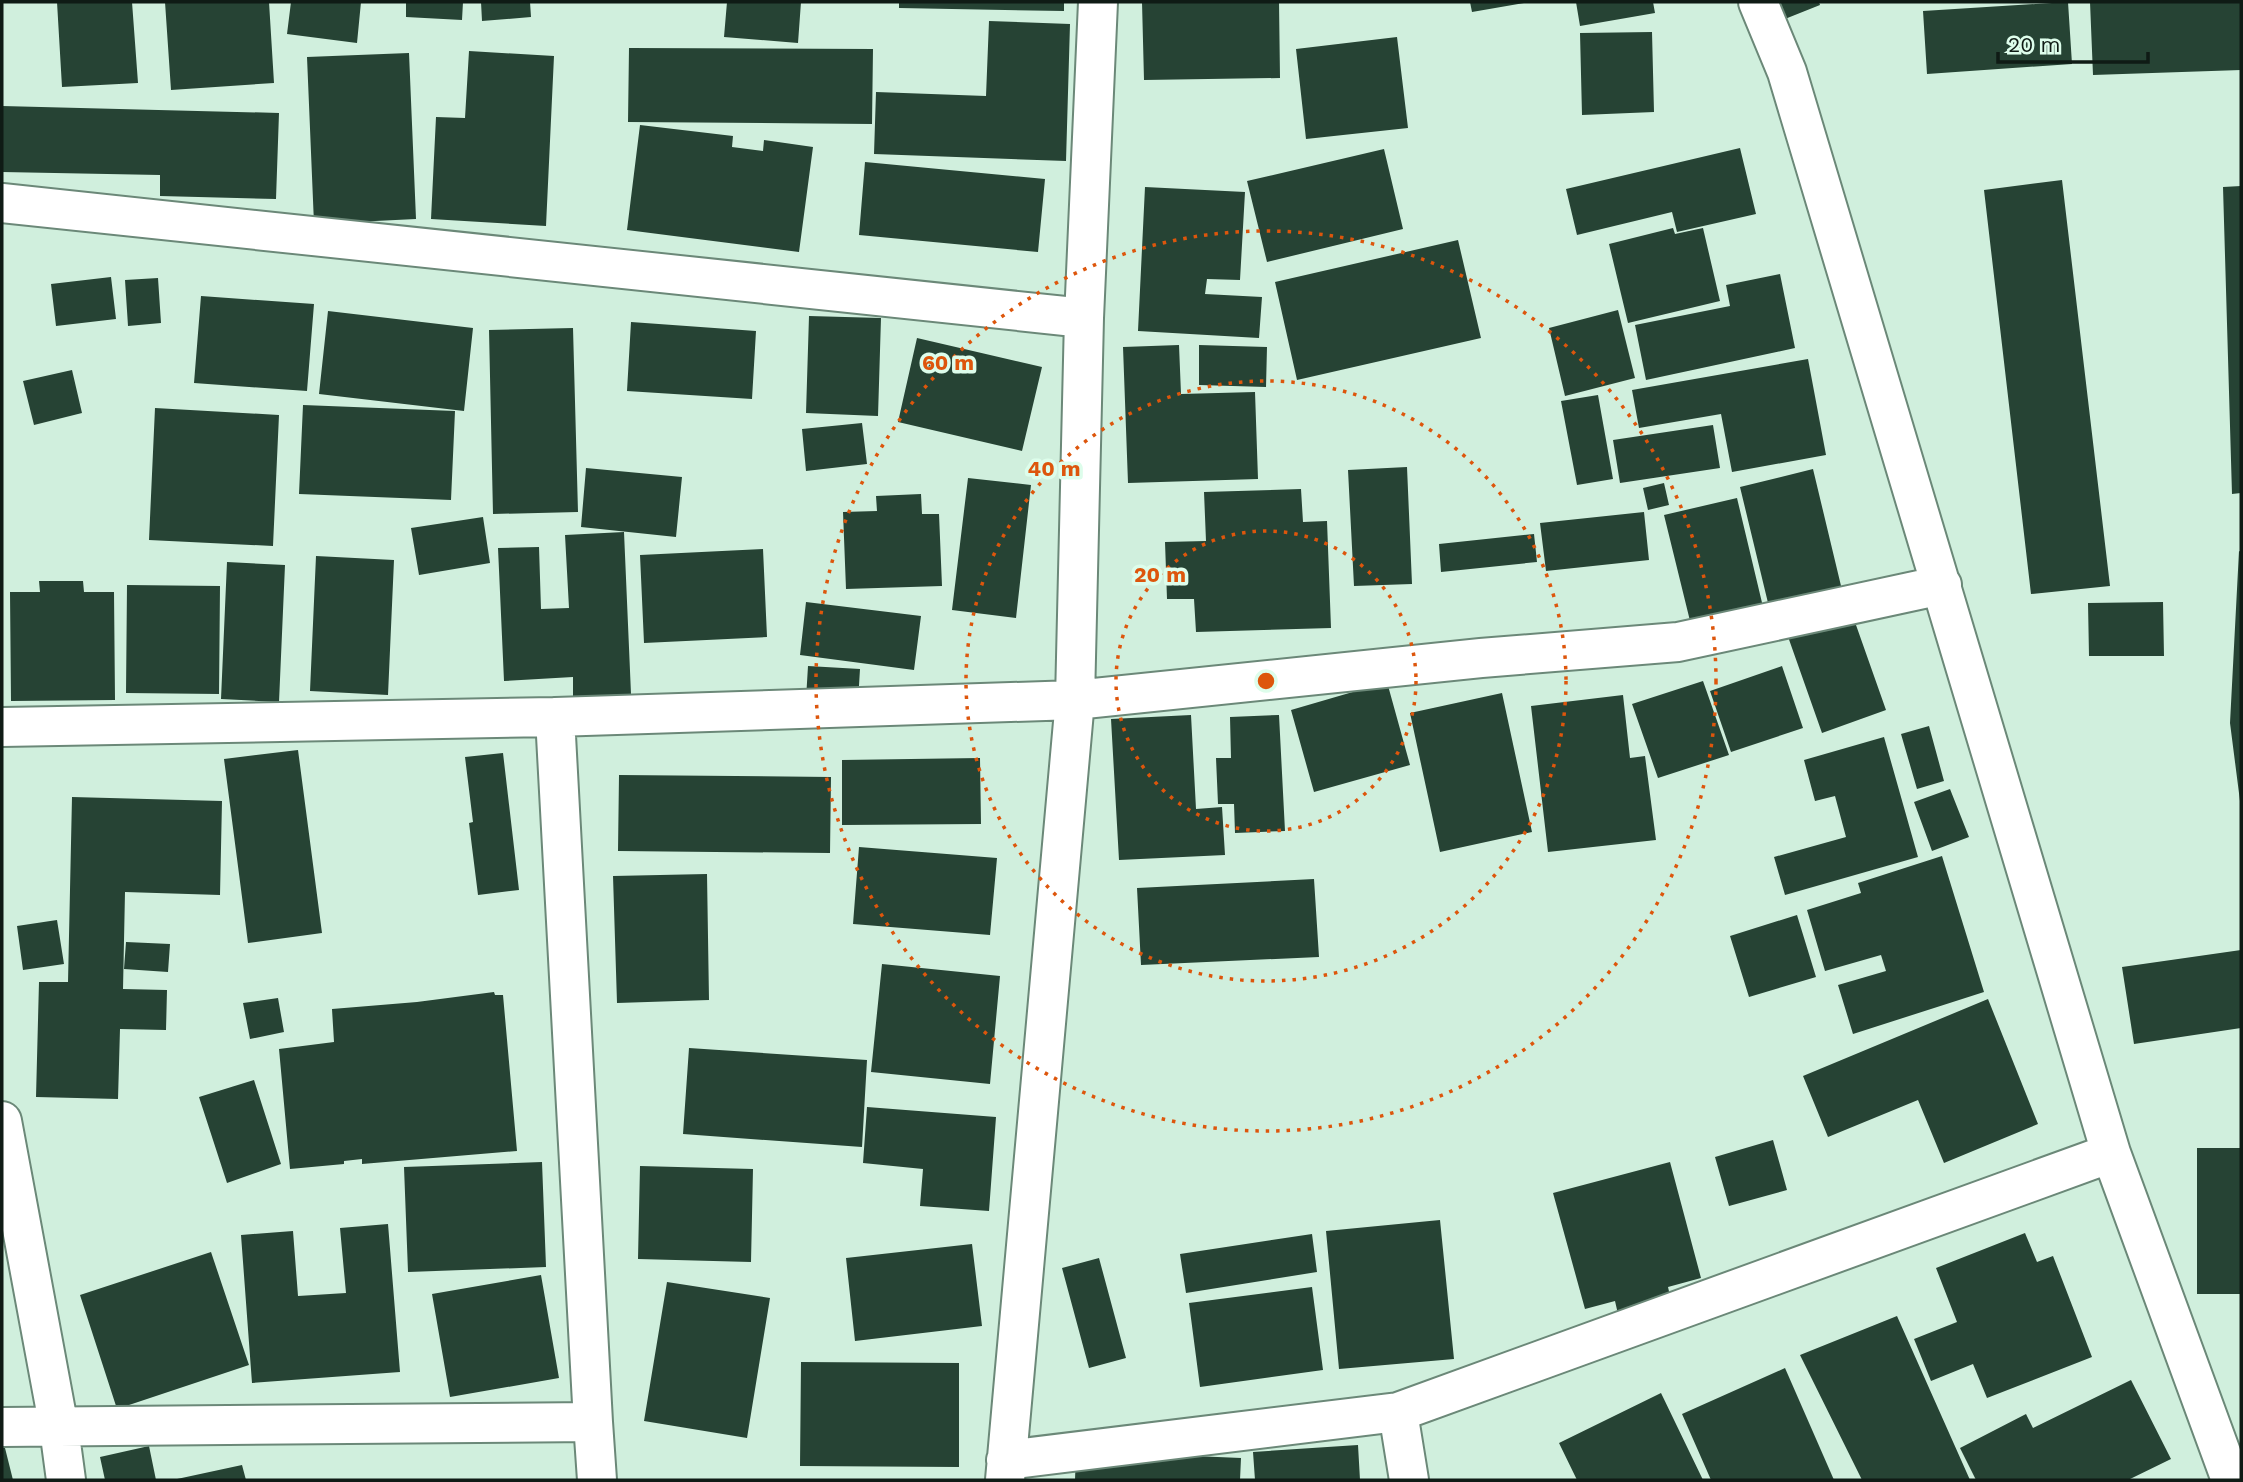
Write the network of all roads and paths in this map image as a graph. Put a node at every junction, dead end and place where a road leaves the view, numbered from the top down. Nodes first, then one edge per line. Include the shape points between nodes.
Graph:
1 (1098, 2) edge
2 (1758, 2) edge
3 (2, 202) edge
4 (1084, 318) junction
5 (1942, 585) junction
6 (1075, 700) junction
7 (555, 717) junction
8 (2, 727) edge
9 (2, 1121) edge
10 (2111, 1153) junction
11 (1398, 1412) junction
12 (593, 1422) junction
13 (2, 1427) edge
14 (59, 1428) junction
15 (1005, 1470) edge
16 (66, 1480) edge
17 (597, 1480) edge
18 (1409, 1480) edge
19 (2231, 1480) edge

1 - 4 street
2 - 5 street via 1787,72
3 - 4 street
4 - 6 street
5 - 6 street via 1678,642
5 - 10 street
6 - 7 street
6 - 15 street
7 - 8 street
7 - 12 street
9 - 14 street
10 - 11 street
10 - 19 street
11 - 15 street
11 - 18 street
12 - 14 street
12 - 17 street
13 - 14 street
14 - 16 street

